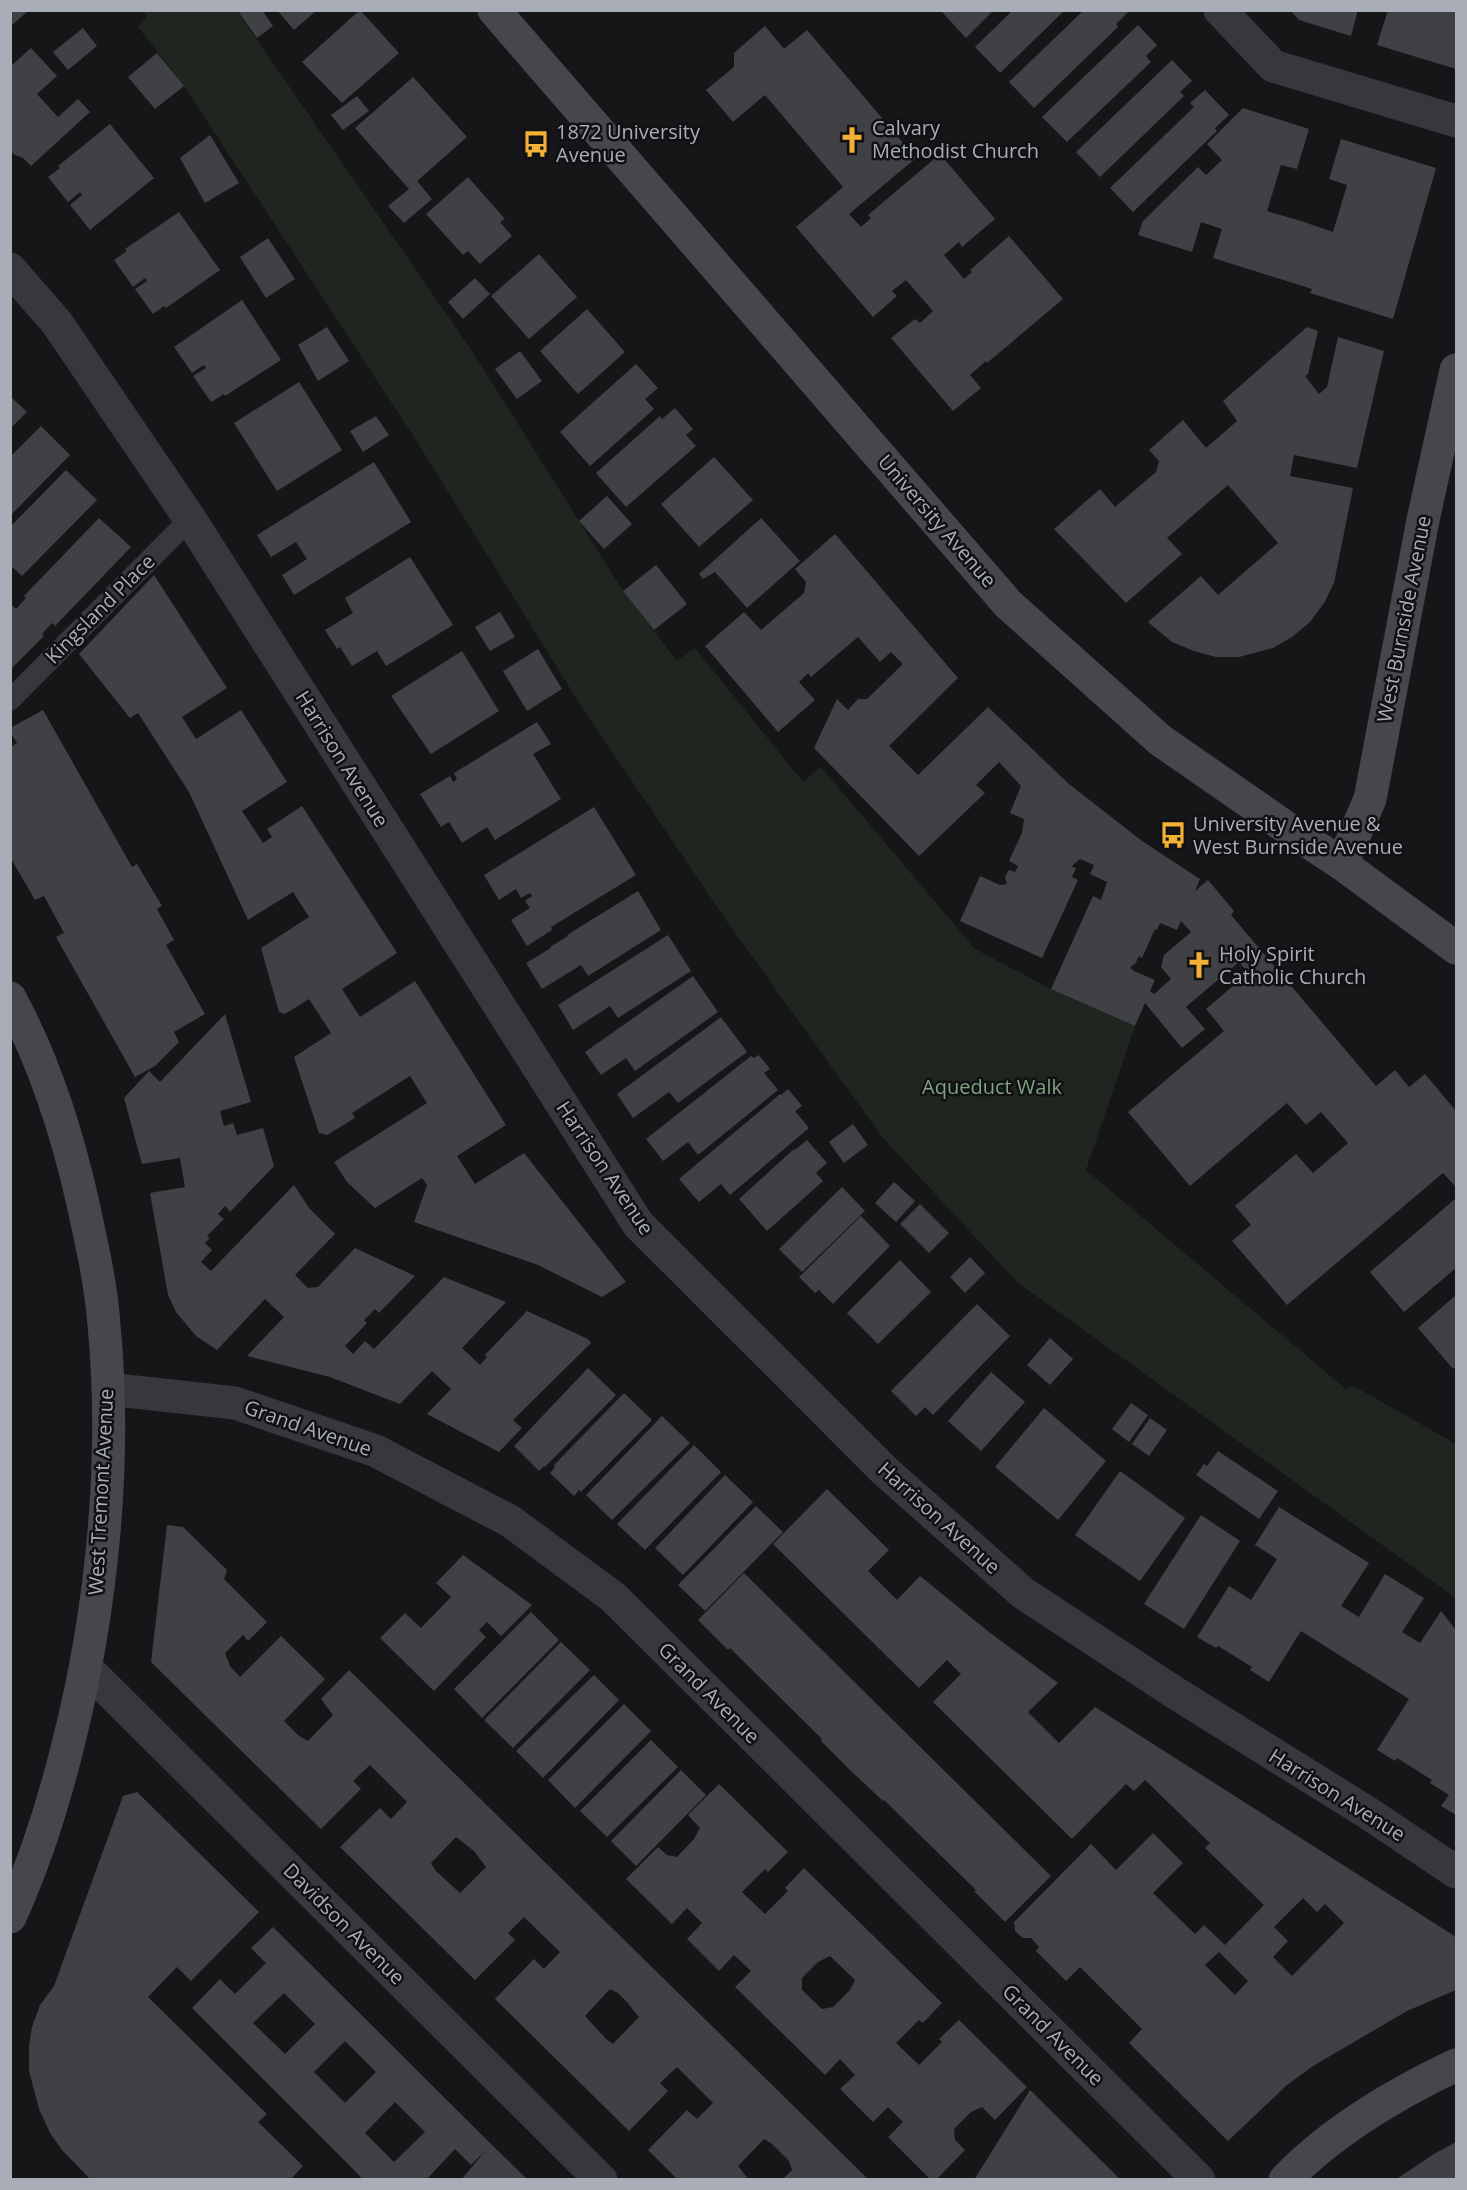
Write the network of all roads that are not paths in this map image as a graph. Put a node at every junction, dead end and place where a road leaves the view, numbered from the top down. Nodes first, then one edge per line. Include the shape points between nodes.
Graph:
1 (494, 10) edge
2 (1220, 10) edge
3 (1456, 121) edge
4 (10, 269) edge
5 (1456, 370) edge
6 (190, 519) junction
7 (10, 700) edge
8 (1342, 864) junction
9 (1456, 948) edge
10 (10, 998) edge
11 (108, 1389) junction
12 (86, 1668) junction
13 (1456, 1872) edge
14 (10, 1917) edge
15 (1456, 2064) edge
16 (601, 2180) edge
17 (1199, 2180) edge
18 (1285, 2180) edge

1 - 8 main road, University Avenue via 1008,603 1160,740
2 - 3 street via 1273,66
4 - 6 street, Harrison Avenue via 57,323
5 - 8 main road, West Burnside Avenue via 1370,799
6 - 7 lane, Kingsland Place
6 - 13 street, Harrison Avenue via 638,1224 886,1472 1023,1593
8 - 9 main road, University Avenue
10 - 11 main road, West Tremont Avenue via 42,1065 74,1163 98,1275
11 - 12 main road, West Tremont Avenue via 101,1555
11 - 17 street, Grand Avenue via 235,1403 376,1451 510,1521 613,1597
12 - 14 main road, West Tremont Avenue via 44,1835
12 - 16 street, Davidson Avenue
15 - 18 main road via 1359,2119

